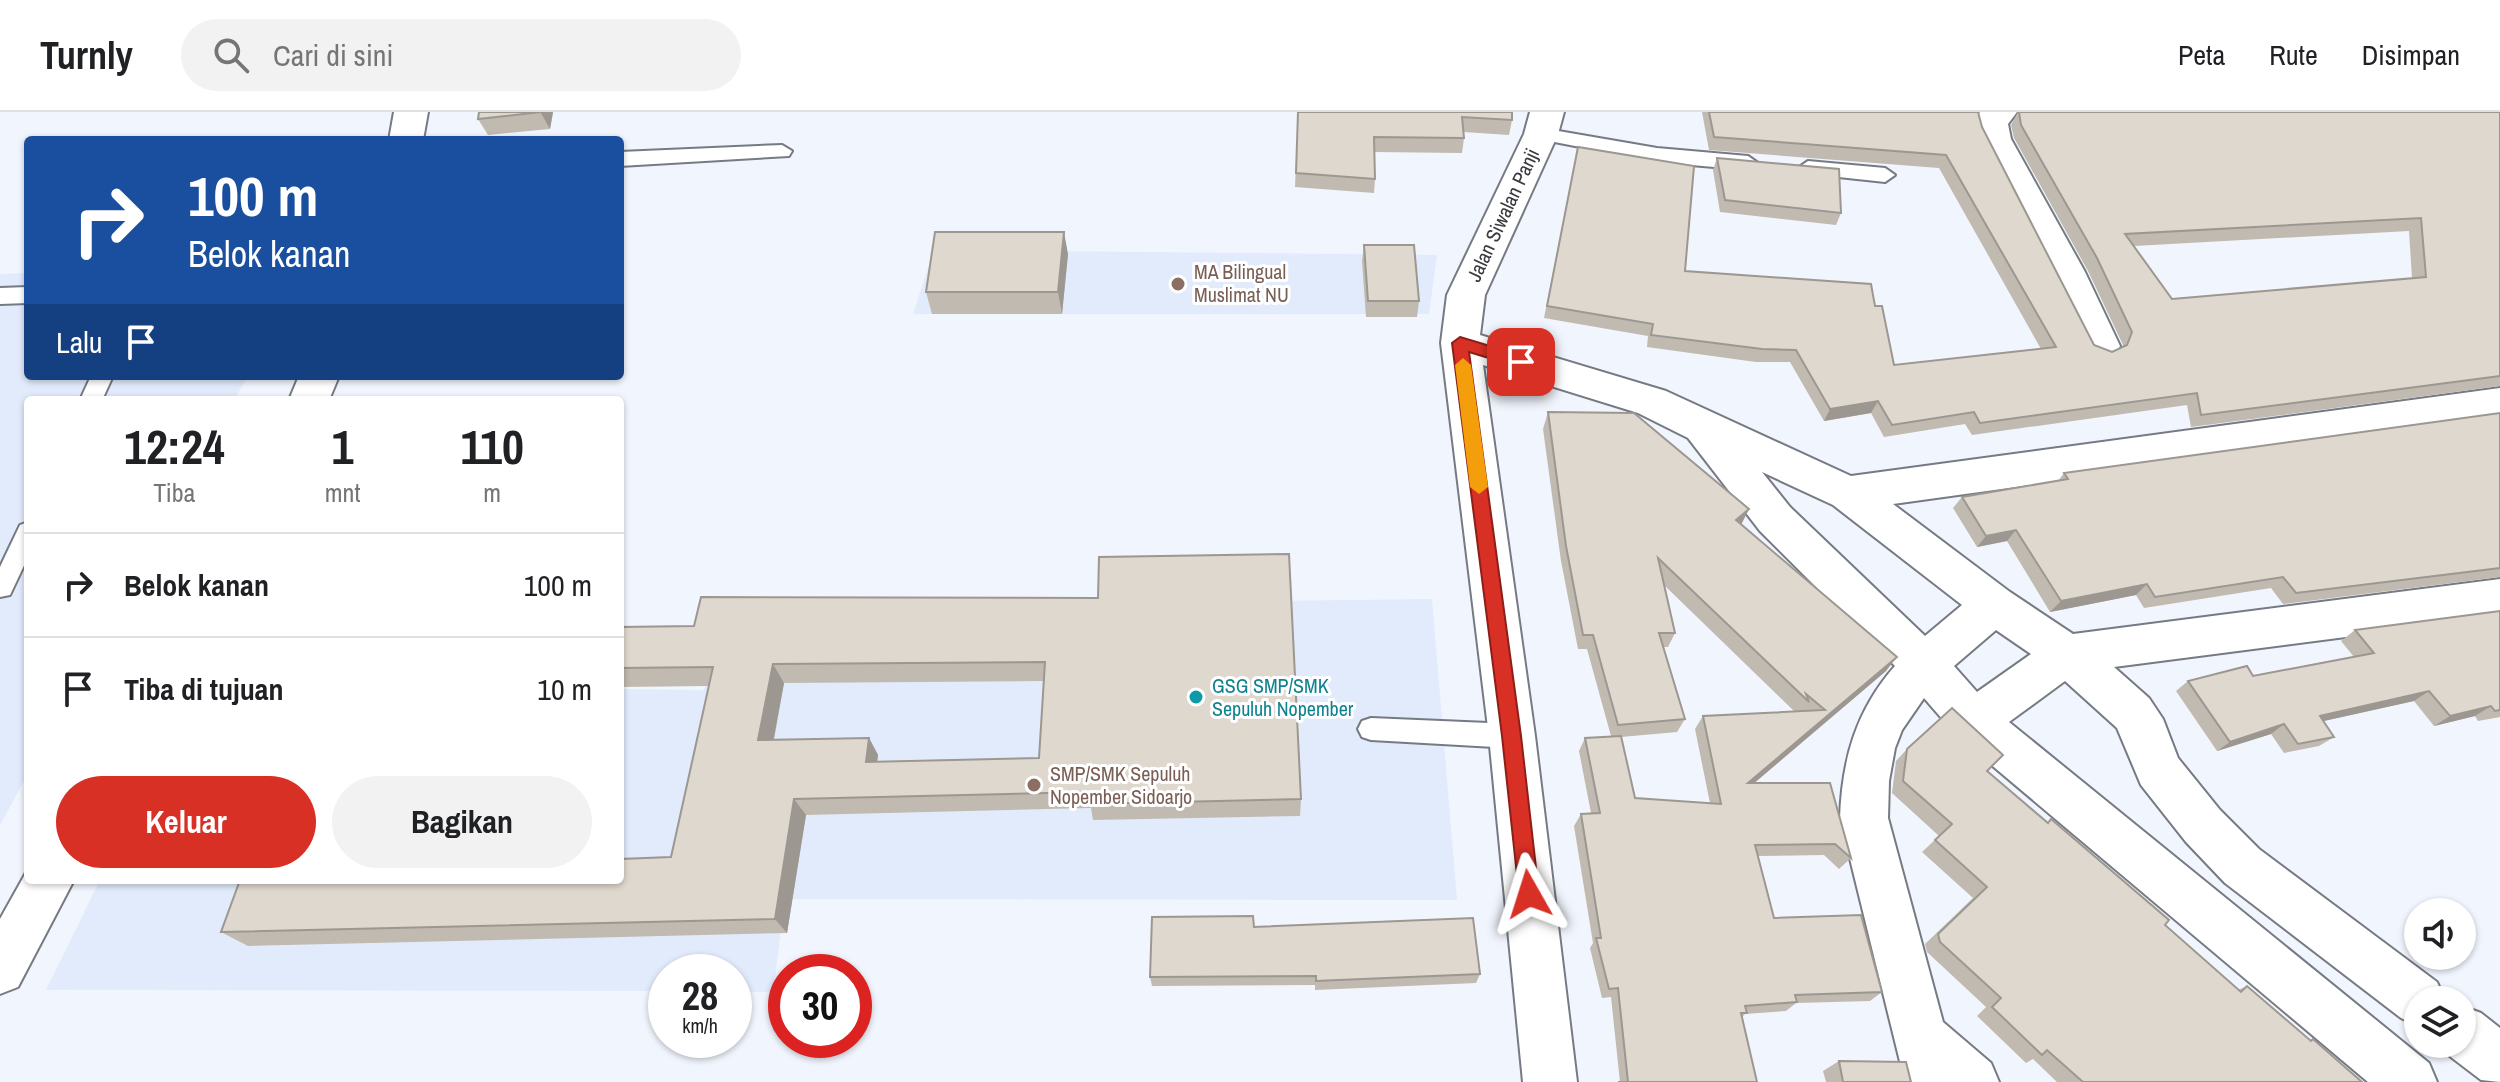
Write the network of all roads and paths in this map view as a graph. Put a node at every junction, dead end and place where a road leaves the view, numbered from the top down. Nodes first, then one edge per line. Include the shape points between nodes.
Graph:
1 (411, 112) edge
2 (2000, 112) edge
3 (1544, 123) edge
4 (407, 136) edge
5 (782, 151) dead end
6 (624, 159) edge
7 (1764, 164) edge
8 (1794, 167) edge
9 (1885, 175) dead end
10 (24, 295) edge
11 (0, 296) edge
12 (1460, 343) junction
13 (2101, 346) edge
14 (2500, 404) edge
15 (1702, 427) junction
16 (1848, 493) junction
17 (24, 541) edge
18 (2, 588) edge
19 (2500, 598) edge
20 (1994, 605) junction
21 (2067, 654) junction
22 (1923, 664) junction
23 (1973, 721) junction
24 (1371, 729) dead end
25 (1512, 736) junction
26 (47, 884) edge
27 (0, 969) edge
28 (2404, 989) edge
29 (2476, 1043) edge
30 (1927, 1061) edge
31 (2500, 1061) edge
32 (1550, 1082) edge
33 (1972, 1082) edge
34 (2410, 1082) edge

1 - 4 street
2 - 13 street via 1990,122 1994,139
3 - 7 lane via 1657,155
3 - 12 street, Jalan Siwalan Panji via 1466,295
5 - 6 lane
8 - 9 lane
10 - 11 lane
12 - 15 street via 1652,402
12 - 25 street, Jalan Siwalan Panji
14 - 16 street
15 - 16 street
15 - 22 street via 1775,519
16 - 20 street
17 - 18 lane
19 - 21 street
20 - 21 street
20 - 22 street
21 - 23 street
21 - 28 street via 2133,713 2158,770 2242,866
22 - 23 street
22 - 30 street via 1894,698 1870,750 1862,783 1864,818
23 - 34 street
24 - 25 lane
25 - 32 street, Jalan Siwalan Panji
26 - 27 street
29 - 31 street
30 - 33 street

